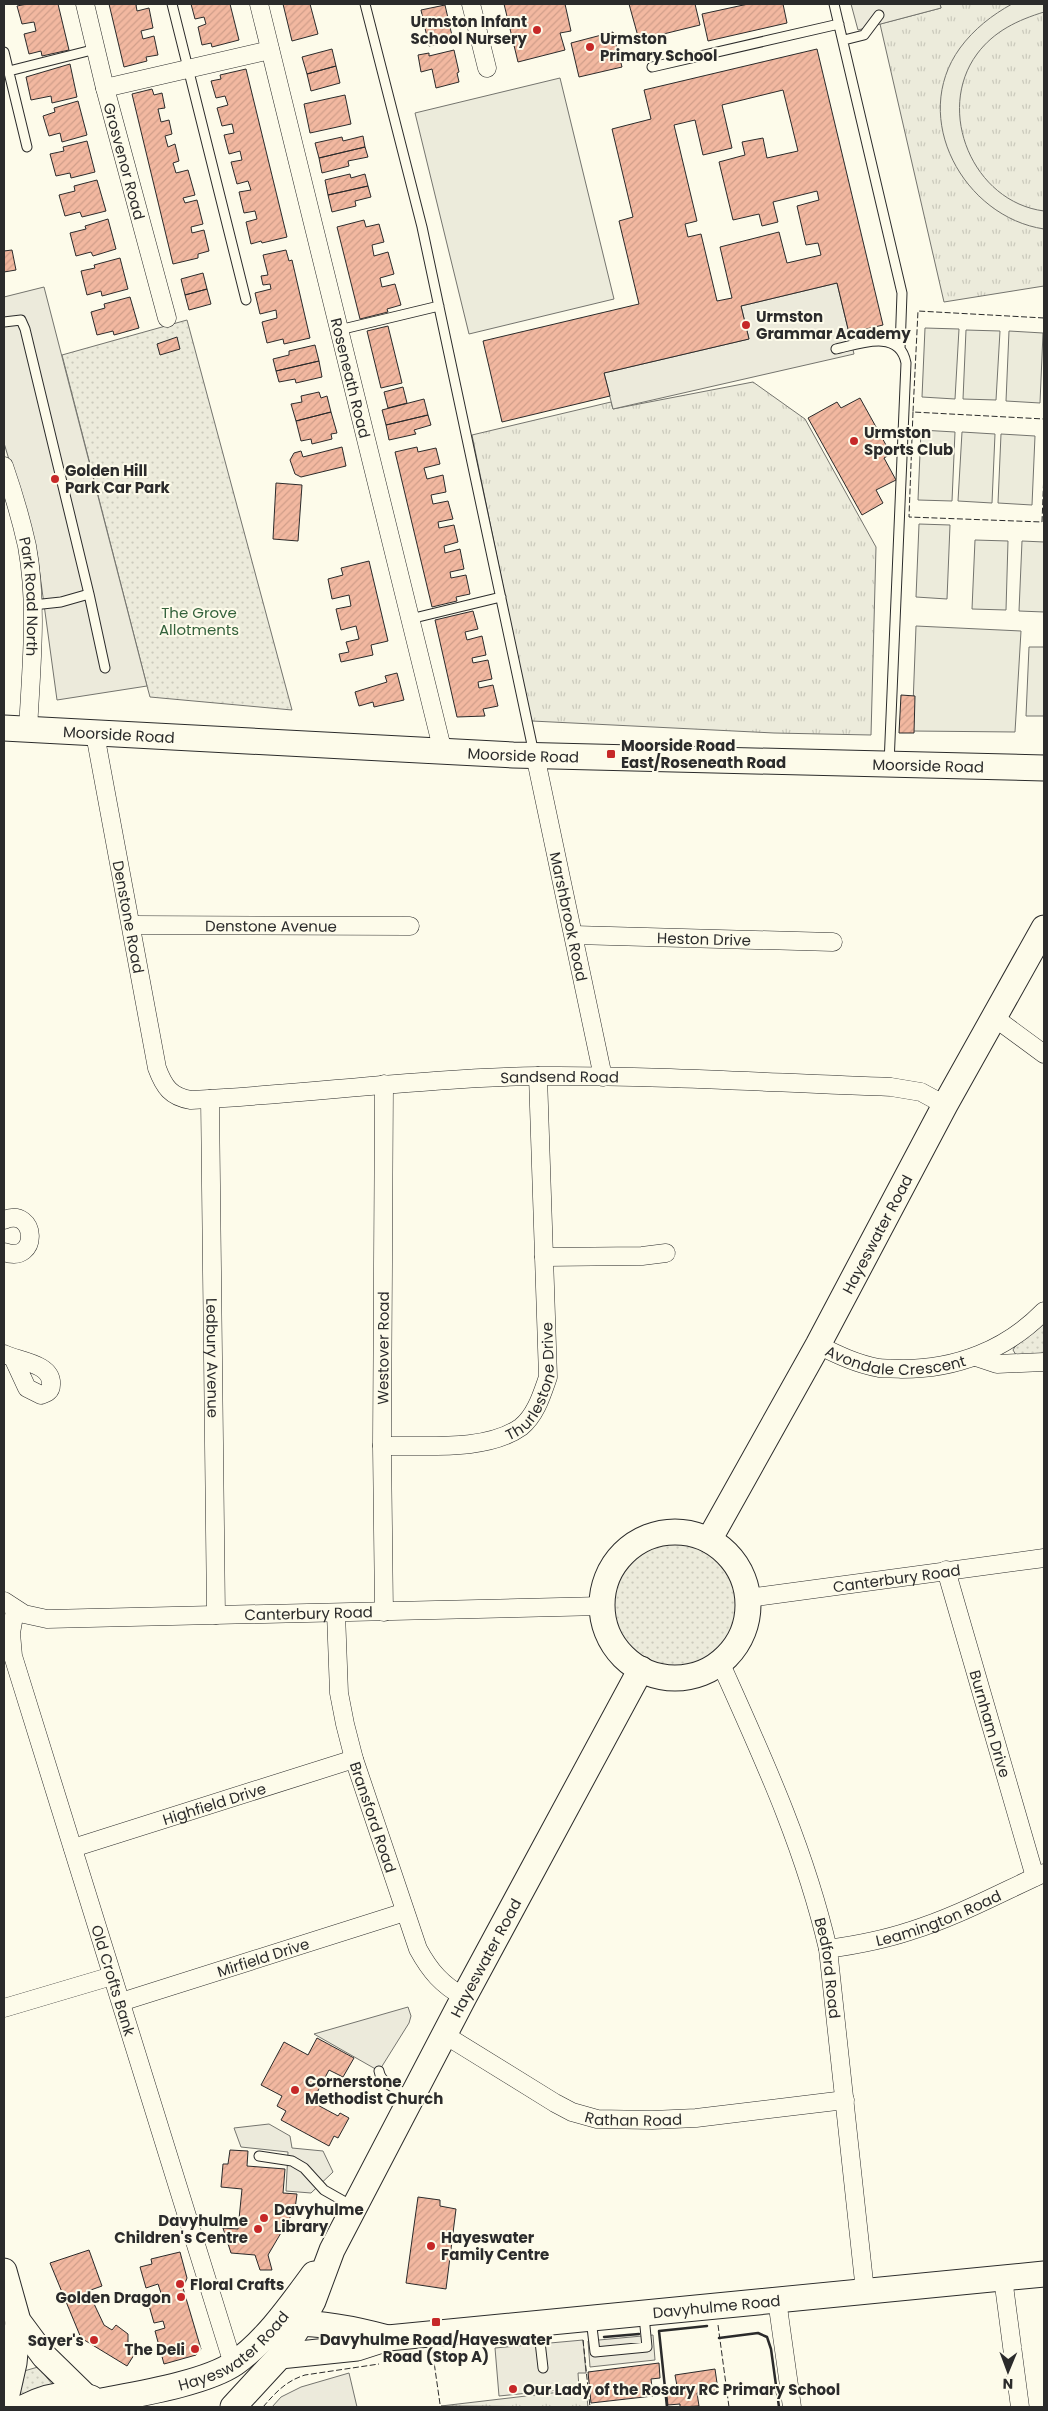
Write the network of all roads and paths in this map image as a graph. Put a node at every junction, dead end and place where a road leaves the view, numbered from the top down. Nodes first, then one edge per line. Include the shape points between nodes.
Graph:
1 (85, 4) edge
2 (172, 4) edge
3 (259, 4) edge
4 (365, 4) edge
5 (470, 4) edge
6 (834, 4) edge
7 (879, 15) dead end
8 (839, 24) junction
9 (844, 40) junction
10 (96, 50) junction
11 (270, 50) junction
12 (4, 52) edge
13 (652, 67) dead end
14 (487, 68) dead end
15 (189, 69) junction
16 (9, 71) junction
17 (105, 88) junction
18 (27, 147) dead end
19 (246, 300) dead end
20 (439, 306) junction
21 (167, 318) dead end
22 (4, 322) edge
23 (339, 330) junction
24 (836, 349) dead end
25 (900, 349) junction
26 (4, 466) edge
27 (89, 594) junction
28 (501, 597) junction
29 (33, 605) junction
30 (410, 620) junction
31 (105, 668) dead end
32 (16, 729) edge
33 (95, 734) junction
34 (443, 752) junction
35 (534, 755) junction
36 (889, 764) junction
37 (1044, 768) edge
38 (131, 924) junction
39 (410, 926) dead end
40 (1044, 928) edge
41 (574, 934) junction
42 (833, 942) dead end
43 (996, 1018) junction
44 (1044, 1054) edge
45 (538, 1076) junction
46 (603, 1077) junction
47 (384, 1084) junction
48 (173, 1095) joint
49 (210, 1099) junction
50 (945, 1105) junction
51 (4, 1220) edge
52 (4, 1252) edge
53 (666, 1252) dead end
54 (544, 1257) junction
55 (1044, 1311) edge
56 (818, 1345) junction
57 (976, 1358) junction
58 (1044, 1362) edge
59 (382, 1446) junction
60 (709, 1540) junction
61 (1044, 1558) edge
62 (946, 1570) junction
63 (748, 1598) junction
64 (9, 1605) edge
65 (602, 1606) junction
66 (384, 1612) junction
67 (336, 1613) junction
68 (216, 1615) junction
69 (720, 1662) junction
70 (641, 1669) junction
71 (354, 1759) junction
72 (73, 1848) junction
73 (1039, 1875) edge
74 (405, 1912) junction
75 (828, 1949) junction
76 (112, 1976) junction
77 (464, 1997) junction
78 (121, 2002) junction
79 (4, 2008) edge
80 (445, 2035) junction
81 (379, 2071) dead end
82 (412, 2097) junction
83 (845, 2100) junction
84 (259, 2156) dead end
85 (354, 2207) junction
86 (332, 2250) junction
87 (4, 2271) edge
88 (1044, 2274) edge
89 (1003, 2278) junction
90 (865, 2292) junction
91 (777, 2300) junction
92 (643, 2313) junction
93 (591, 2318) junction
94 (18, 2321) junction
95 (301, 2323) junction
96 (274, 2324) junction
97 (538, 2324) junction
98 (388, 2338) junction
99 (280, 2356) junction
100 (233, 2364) junction
101 (544, 2368) dead end
102 (100, 2402) edge
103 (4, 2407) edge
104 (24, 2407) edge
105 (233, 2407) edge
106 (792, 2407) edge
107 (1020, 2407) edge

1 - 10 street, Grosvenor Road
2 - 15 lane
3 - 11 street, Roseneath Road
4 - 20 lane
5 - 14 street
6 - 8 lane
7 - 9 lane via 864,35
8 - 9 lane
8 - 13 lane
9 - 25 lane via 902,293
10 - 16 lane
10 - 17 street, Grosvenor Road
11 - 15 street
11 - 23 street, Roseneath Road
12 - 16 lane
15 - 17 street
15 - 19 lane
16 - 18 lane
17 - 21 street, Grosvenor Road
20 - 23 lane
20 - 28 lane
22 - 27 lane via 21,320 25,329
23 - 30 street, Roseneath Road
24 - 25 lane via 879,340
25 - 36 lane via 906,363
26 - 29 street, Park Road North via 27,547
27 - 29 lane
27 - 31 lane
28 - 30 lane
28 - 35 lane
29 - 32 street, Park Road North
30 - 34 street, Roseneath Road
32 - 33 main road, Moorside Road
33 - 34 main road, Moorside Road
33 - 38 street, Denstone Road
34 - 35 main road, Moorside Road
35 - 36 main road, Moorside Road
35 - 41 street, Marshbrook Road
36 - 37 main road, Moorside Road
38 - 39 street, Denstone Avenue
38 - 48 street, Denstone Road via 157,1068 166,1089
40 - 43 main road, Hayeswater Road
41 - 42 street, Heston Drive
41 - 46 street, Marshbrook Road
43 - 44 street
43 - 50 main road, Hayeswater Road
45 - 46 street, Sandsend Road
45 - 47 street, Sandsend Road
45 - 54 street, Thurlestone Drive
46 - 50 street, Sandsend Road via 891,1087 921,1092
47 - 49 street, Sandsend Road
47 - 59 street, Westover Road
48 - 49 street, Sandsend Road via 191,1100
49 - 68 street, Ledbury Avenue
50 - 56 main road, Hayeswater Road
51 - 52 street via 23,1221 31,1237 22,1252
53 - 54 street via 642,1256
54 - 59 street, Thurlestone Drive via 548,1377 539,1404 522,1426 497,1438 470,1444
55 - 57 street, Avondale Crescent via 1009,1341
56 - 57 street, Avondale Crescent via 845,1358 880,1368 939,1367
56 - 60 main road, Hayeswater Road
57 - 58 street, Avondale Crescent via 997,1364
59 - 66 street, Westover Road
60 - 63 main road via 726,1553 741,1574
60 - 65 main road via 689,1533 668,1532 647,1537 629,1548 615,1564 606,1582
61 - 62 street, Canterbury Road
62 - 63 street, Canterbury Road
62 - 73 street, Burnham Drive
63 - 69 main road via 746,1622 737,1644
64 - 68 street, Canterbury Road via 47,1619
64 - 72 street, Old Crofts Bank via 13,1656
65 - 66 street, Canterbury Road
65 - 70 main road via 606,1628 614,1645
66 - 67 street, Canterbury Road
67 - 68 street, Canterbury Road
67 - 71 street, Bransford Road via 339,1693
69 - 70 main road via 705,1672 688,1677 671,1678
69 - 75 street, Bedford Road via 796,1839
70 - 77 main road, Hayeswater Road
71 - 72 street, Highfield Drive
71 - 74 street, Bransford Road
72 - 76 street, Old Crofts Bank
73 - 75 street, Leamington Road via 911,1931
74 - 77 street, Bransford Road via 428,1969 439,1981
74 - 78 street, Mirfield Drive
75 - 83 street, Bedford Road
76 - 78 street, Old Crofts Bank
76 - 79 street
77 - 80 main road, Hayeswater Road
78 - 100 street, Old Crofts Bank
80 - 82 main road, Hayeswater Road
80 - 83 street, Rathan Road via 554,2103 597,2119 696,2118
81 - 82 lane via 380,2077 389,2085
82 - 85 main road, Hayeswater Road
83 - 90 street, Bedford Road
84 - 85 lane via 292,2161 304,2168 324,2190
85 - 86 main road, Hayeswater Road
86 - 95 main road, Hayeswater Road
86 - 96 main road, Hayeswater Road
87 - 94 main road
88 - 89 main road, Davyhulme Road
89 - 90 main road, Davyhulme Road
89 - 107 street
90 - 91 main road, Davyhulme Road
91 - 92 main road, Davyhulme Road
91 - 106 street
92 - 93 main road, Davyhulme Road
92 - 93 lane via 647,2346 595,2352
93 - 97 main road, Davyhulme Road
94 - 102 main road via 44,2356
94 - 103 main road via 14,2363
95 - 96 main road
95 - 98 main road via 355,2329
95 - 99 main road, Hayeswater Road
96 - 100 main road, Hayeswater Road via 253,2348
97 - 98 main road, Davyhulme Road
97 - 101 lane
98 - 99 main road via 356,2348
99 - 105 main road, Hayeswater Road
100 - 102 main road, Hayeswater Road via 216,2373
102 - 104 main road, Hayeswater Road via 63,2395 40,2399

